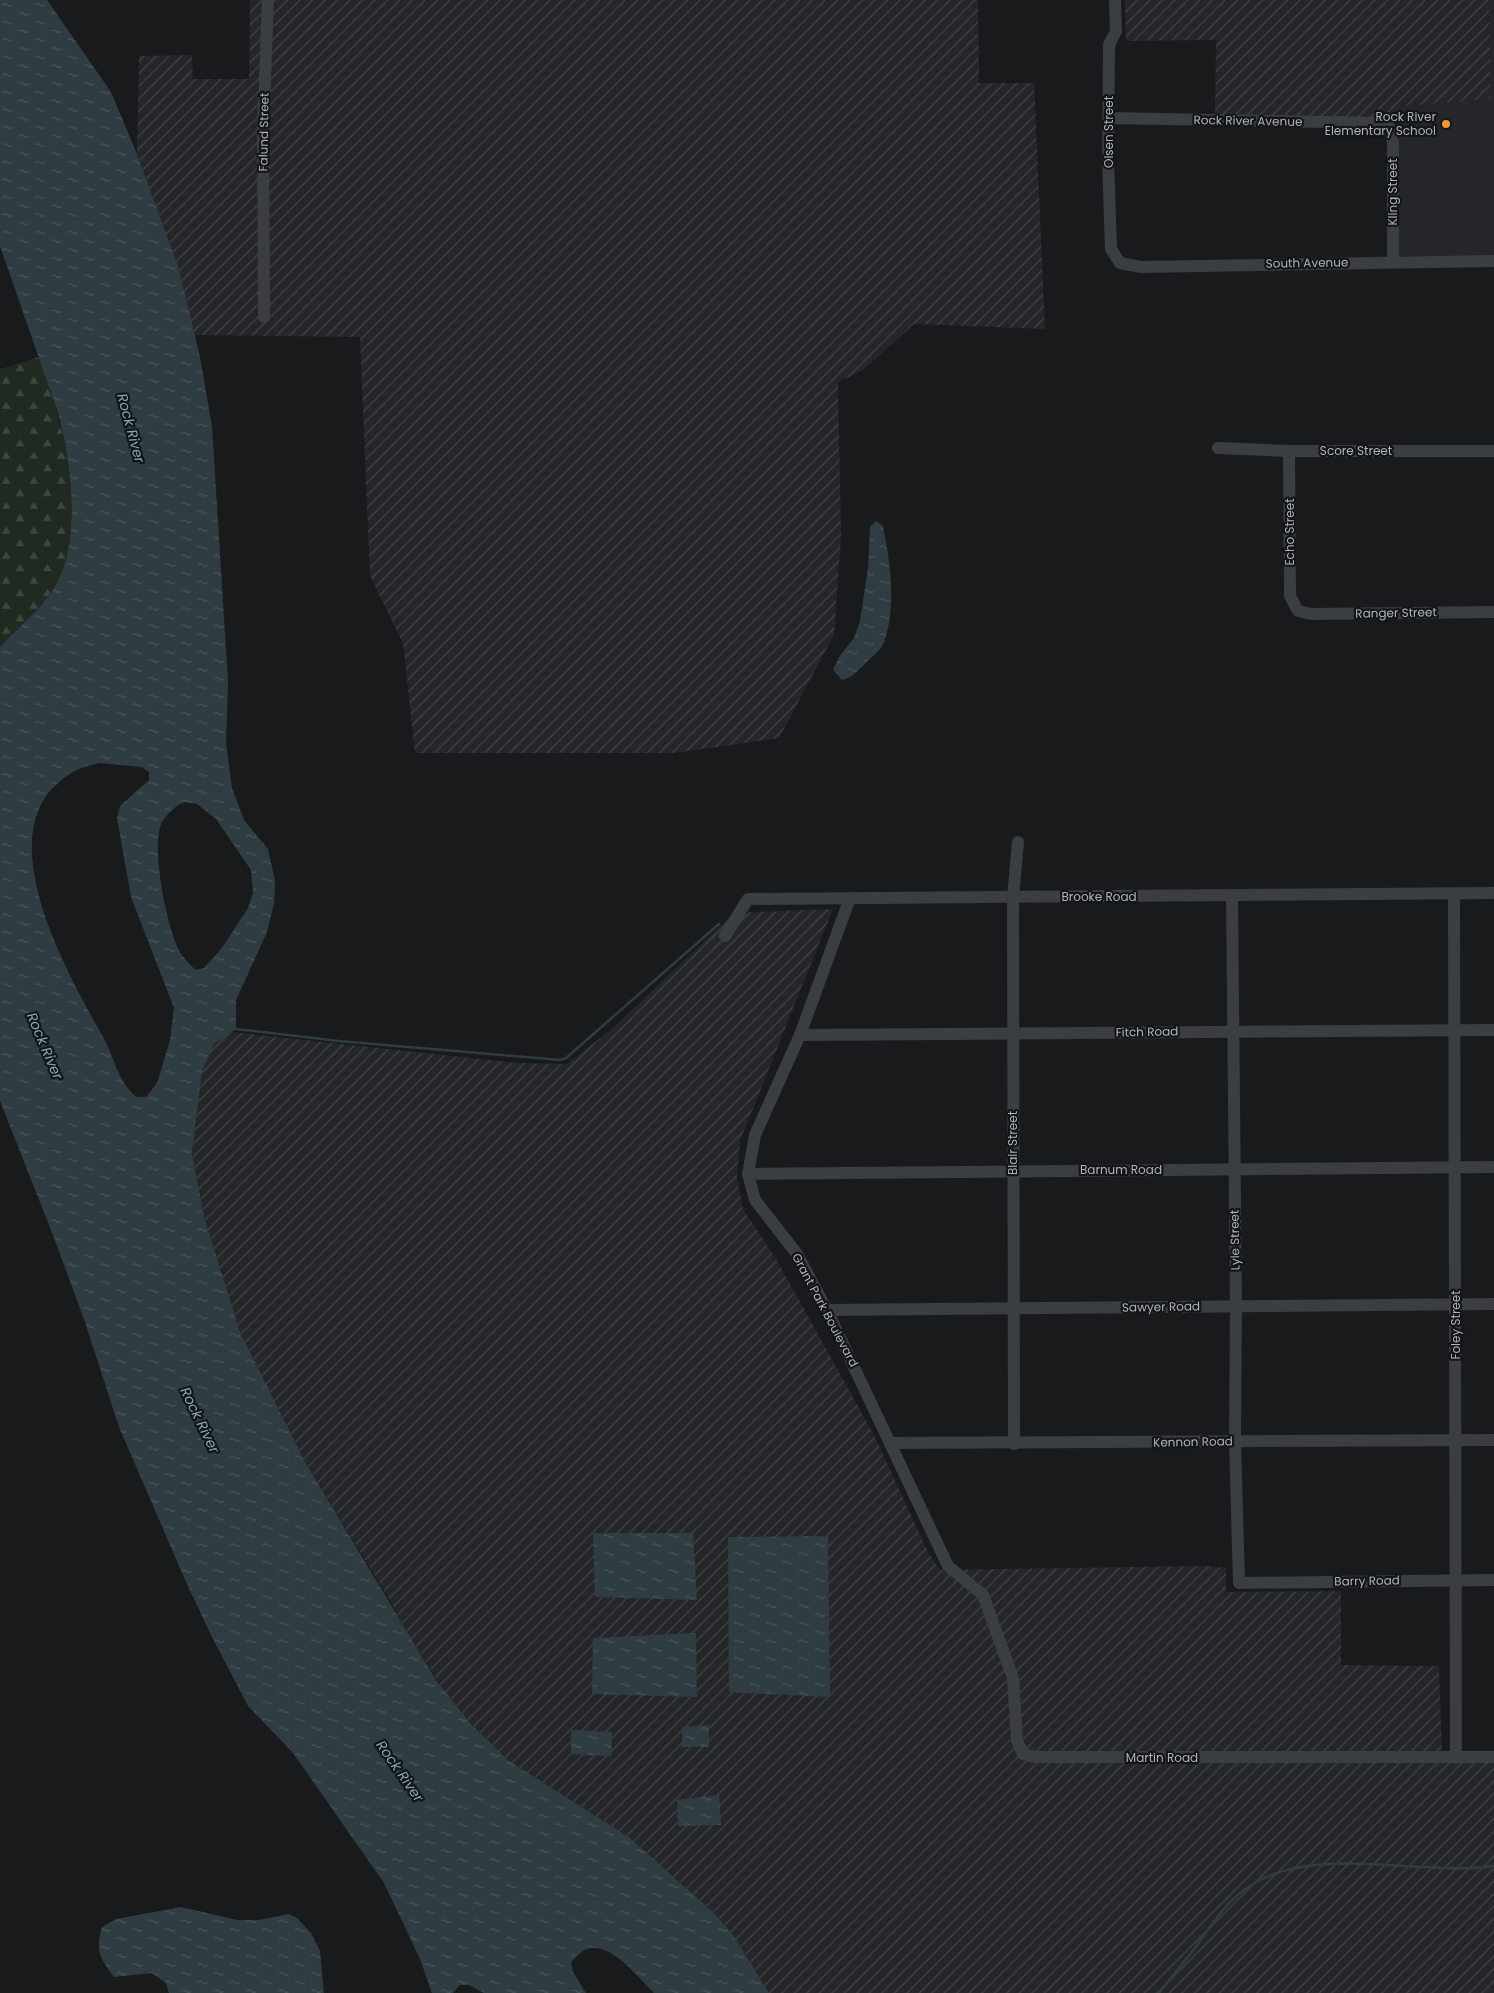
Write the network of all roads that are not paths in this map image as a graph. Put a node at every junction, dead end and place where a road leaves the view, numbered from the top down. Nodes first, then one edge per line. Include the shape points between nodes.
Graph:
1 (268, 0) edge
2 (1115, 0) edge
3 (1109, 118) junction
4 (1388, 122) joint
5 (1494, 261) edge
6 (1393, 262) junction
7 (1120, 263) joint
8 (264, 317) dead end
9 (1218, 448) dead end
10 (1290, 451) junction
11 (1494, 451) edge
12 (1298, 611) joint
13 (1494, 612) edge
14 (1018, 842) dead end
15 (1454, 893) junction
16 (1494, 893) edge
17 (1232, 896) junction
18 (850, 898) junction
19 (1013, 898) junction
20 (725, 936) dead end
21 (1454, 1030) junction
22 (1494, 1030) edge
23 (1232, 1031) junction
24 (1012, 1033) junction
25 (800, 1035) junction
26 (1455, 1167) junction
27 (1494, 1167) edge
28 (1234, 1169) junction
29 (1013, 1170) junction
30 (748, 1174) junction
31 (1456, 1304) junction
32 (1494, 1304) edge
33 (1236, 1306) junction
34 (1015, 1308) junction
35 (827, 1310) junction
36 (1455, 1440) junction
37 (1494, 1440) edge
38 (1235, 1441) junction
39 (892, 1443) junction
40 (1014, 1444) junction
41 (962, 1579) joint
42 (1456, 1580) junction
43 (1494, 1580) edge
44 (1239, 1583) joint
45 (1494, 1757) edge
46 (1456, 1758) junction

1 - 8 street, Falund Street
2 - 3 street, Olsen Street via 1116,31 1109,45
3 - 4 street, Rock River Avenue
3 - 7 street, Olsen Street via 1111,249
4 - 6 street, Kling Street via 1394,143
5 - 6 street, South Avenue
6 - 7 street, South Avenue via 1141,267
9 - 10 street, Score Street
10 - 11 street, Score Street
10 - 12 street, Echo Street via 1290,596
12 - 13 street, Ranger Street via 1312,614
14 - 19 street, Blair Street
15 - 16 street, Brooke Road
15 - 17 street, Brooke Road
15 - 21 street, Foley Street
17 - 19 street, Brooke Road
17 - 23 street, Lyle Street
18 - 19 street, Brooke Road
18 - 20 street, Brooke Road via 748,899
18 - 25 street, Grant Park Boulevard
19 - 24 street, Blair Street
21 - 22 street, Fitch Road
21 - 23 street, Fitch Road
21 - 26 street, Foley Street
23 - 24 street, Fitch Road
23 - 28 street, Lyle Street
24 - 25 street, Fitch Road
24 - 29 street, Blair Street
25 - 30 street, Grant Park Boulevard via 755,1135
26 - 27 street, Barnum Road
26 - 28 street, Barnum Road
26 - 31 street, Foley Street
28 - 29 street, Barnum Road
28 - 33 street, Lyle Street
29 - 30 street, Barnum Road
29 - 34 street, Blair Street
30 - 35 street, Grant Park Boulevard via 755,1200 797,1254
31 - 32 street, Sawyer Road
31 - 33 street, Sawyer Road
31 - 36 street, Foley Street
33 - 34 street, Sawyer Road
33 - 38 street, Lyle Street
34 - 35 street, Sawyer Road
34 - 40 street, Blair Street
35 - 39 street, Grant Park Boulevard
36 - 37 street, Kennon Road
36 - 38 street, Kennon Road
36 - 42 street, Foley Street
38 - 40 street, Kennon Road
38 - 44 street, Lyle Street
39 - 40 street, Kennon Road
39 - 41 street, Grant Park Boulevard via 948,1566
41 - 46 street, Martin Road via 983,1595 1013,1678 1017,1741 1023,1754 1045,1757
42 - 43 street, Barry Road
42 - 44 street, Barry Road
42 - 46 street, Foley Street
45 - 46 street, Martin Road

